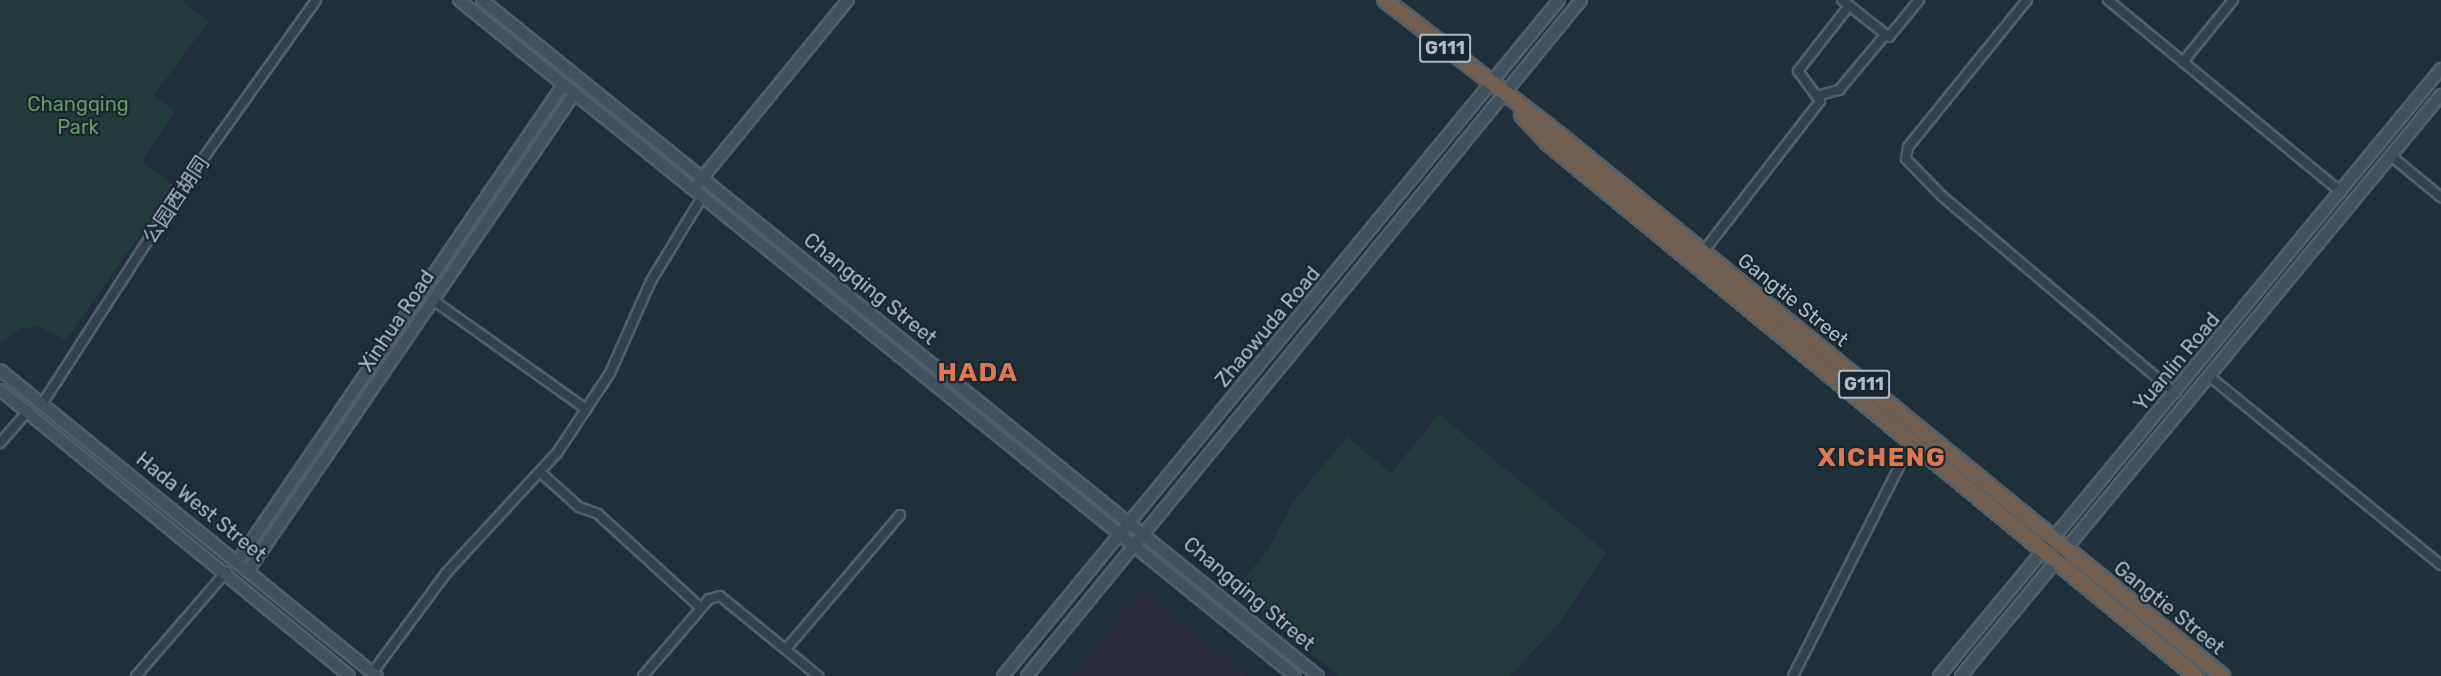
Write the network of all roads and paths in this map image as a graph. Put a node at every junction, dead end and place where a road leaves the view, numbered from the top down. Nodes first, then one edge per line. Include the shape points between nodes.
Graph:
1 (316, 0) edge
2 (459, 0) edge
3 (482, 0) edge
4 (848, 0) edge
5 (1385, 0) edge
6 (1559, 0) edge
7 (1581, 0) edge
8 (1842, 0) edge
9 (1919, 0) edge
10 (2026, 0) edge
11 (2108, 0) edge
12 (2233, 0) edge
13 (1849, 6) junction
14 (1885, 35) junction
15 (2183, 62) junction
16 (2441, 69) edge
17 (1491, 84) junction
18 (563, 85) junction
19 (574, 94) junction
20 (1504, 95) junction
21 (1820, 95) junction
22 (2441, 95) edge
23 (2391, 156) junction
24 (703, 178) junction
25 (2341, 192) junction
26 (698, 193) junction
27 (2441, 197) edge
28 (1703, 252) junction
29 (433, 300) junction
30 (0, 370) edge
31 (2209, 376) junction
32 (0, 390) edge
33 (2175, 393) junction
34 (42, 404) junction
35 (586, 409) junction
36 (28, 411) junction
37 (0, 443) edge
38 (1911, 443) junction
39 (541, 473) junction
40 (900, 515) dead end
41 (1130, 519) junction
42 (1121, 530) junction
43 (1144, 531) junction
44 (2053, 539) junction
45 (1135, 542) junction
46 (2066, 549) junction
47 (2043, 552) junction
48 (239, 560) junction
49 (2055, 562) junction
50 (2441, 565) edge
51 (250, 568) junction
52 (226, 572) junction
53 (701, 608) junction
54 (786, 649) junction
55 (375, 674) edge
56 (136, 676) edge
57 (349, 676) edge
58 (643, 676) edge
59 (818, 676) edge
60 (1004, 676) edge
61 (1027, 676) edge
62 (1295, 676) edge
63 (1318, 676) edge
64 (1792, 676) edge
65 (1939, 676) edge
66 (1961, 676) edge
67 (2196, 676) edge
68 (2222, 676) edge

1 - 34 street, 公园西胡同 via 180,191
2 - 18 main road, Changqing Street
3 - 24 main road, Changqing Street
4 - 24 main road
5 - 17 highway, Gangtie Street / G111
6 - 17 main road, Zhaowuda Road
7 - 20 main road, Zhaowuda Road
8 - 13 street
9 - 14 street
10 - 33 street via 1908,147 1906,159 1943,197
11 - 15 street
12 - 15 street
13 - 14 street
13 - 21 street via 1798,71
14 - 21 street via 1839,90
15 - 25 street
16 - 25 main road, Yuanlin Road
17 - 20 highway, Gangtie Street / G111
17 - 41 main road, Zhaowuda Road
18 - 19 main road, Changqing Street
18 - 48 main road, Xinhua Road
19 - 26 main road, Changqing Street
19 - 29 main road, Xinhua Road
20 - 28 highway, Gangtie Street / G111
20 - 38 highway, Gangtie Street via 1548,143
20 - 43 main road, Zhaowuda Road
21 - 28 street
22 - 23 main road, Yuanlin Road
23 - 27 street
23 - 31 main road, Yuanlin Road
24 - 26 main road
24 - 41 main road, Changqing Street
25 - 33 main road, Yuanlin Road
26 - 35 street via 610,373
26 - 42 main road, Changqing Street
28 - 44 highway, Gangtie Street / G111
29 - 35 street
29 - 51 main road, Xinhua Road
30 - 34 main road, Hada West Street
31 - 46 main road, Yuanlin Road
31 - 50 street
32 - 36 main road, Hada West Street
33 - 44 main road, Yuanlin Road
34 - 48 main road, Hada West Street
35 - 39 street
36 - 37 street
36 - 52 main road, Hada West Street
38 - 47 highway, Gangtie Street
38 - 64 street
39 - 53 street via 579,507 598,514
39 - 55 street via 447,572
40 - 54 street
41 - 42 main road, Zhaowuda Road
41 - 43 main road, Changqing Street
42 - 45 main road, Changqing Street
42 - 60 main road, Zhaowuda Road
43 - 45 main road, Zhaowuda Road
43 - 63 main road, Changqing Street
44 - 46 highway, Gangtie Street / G111
44 - 47 main road, Yuanlin Road
45 - 61 main road, Zhaowuda Road
45 - 62 main road, Changqing Street
46 - 49 main road, Yuanlin Road
46 - 68 highway, Gangtie Street / G111
47 - 49 highway, Gangtie Street
47 - 65 main road, Yuanlin Road
48 - 51 main road, Hada West Street
49 - 66 main road, Yuanlin Road
49 - 67 highway, Gangtie Street
51 - 55 main road, Hada West Street
52 - 56 street
52 - 57 main road, Hada West Street
53 - 54 street via 720,596
53 - 58 street
54 - 59 street

